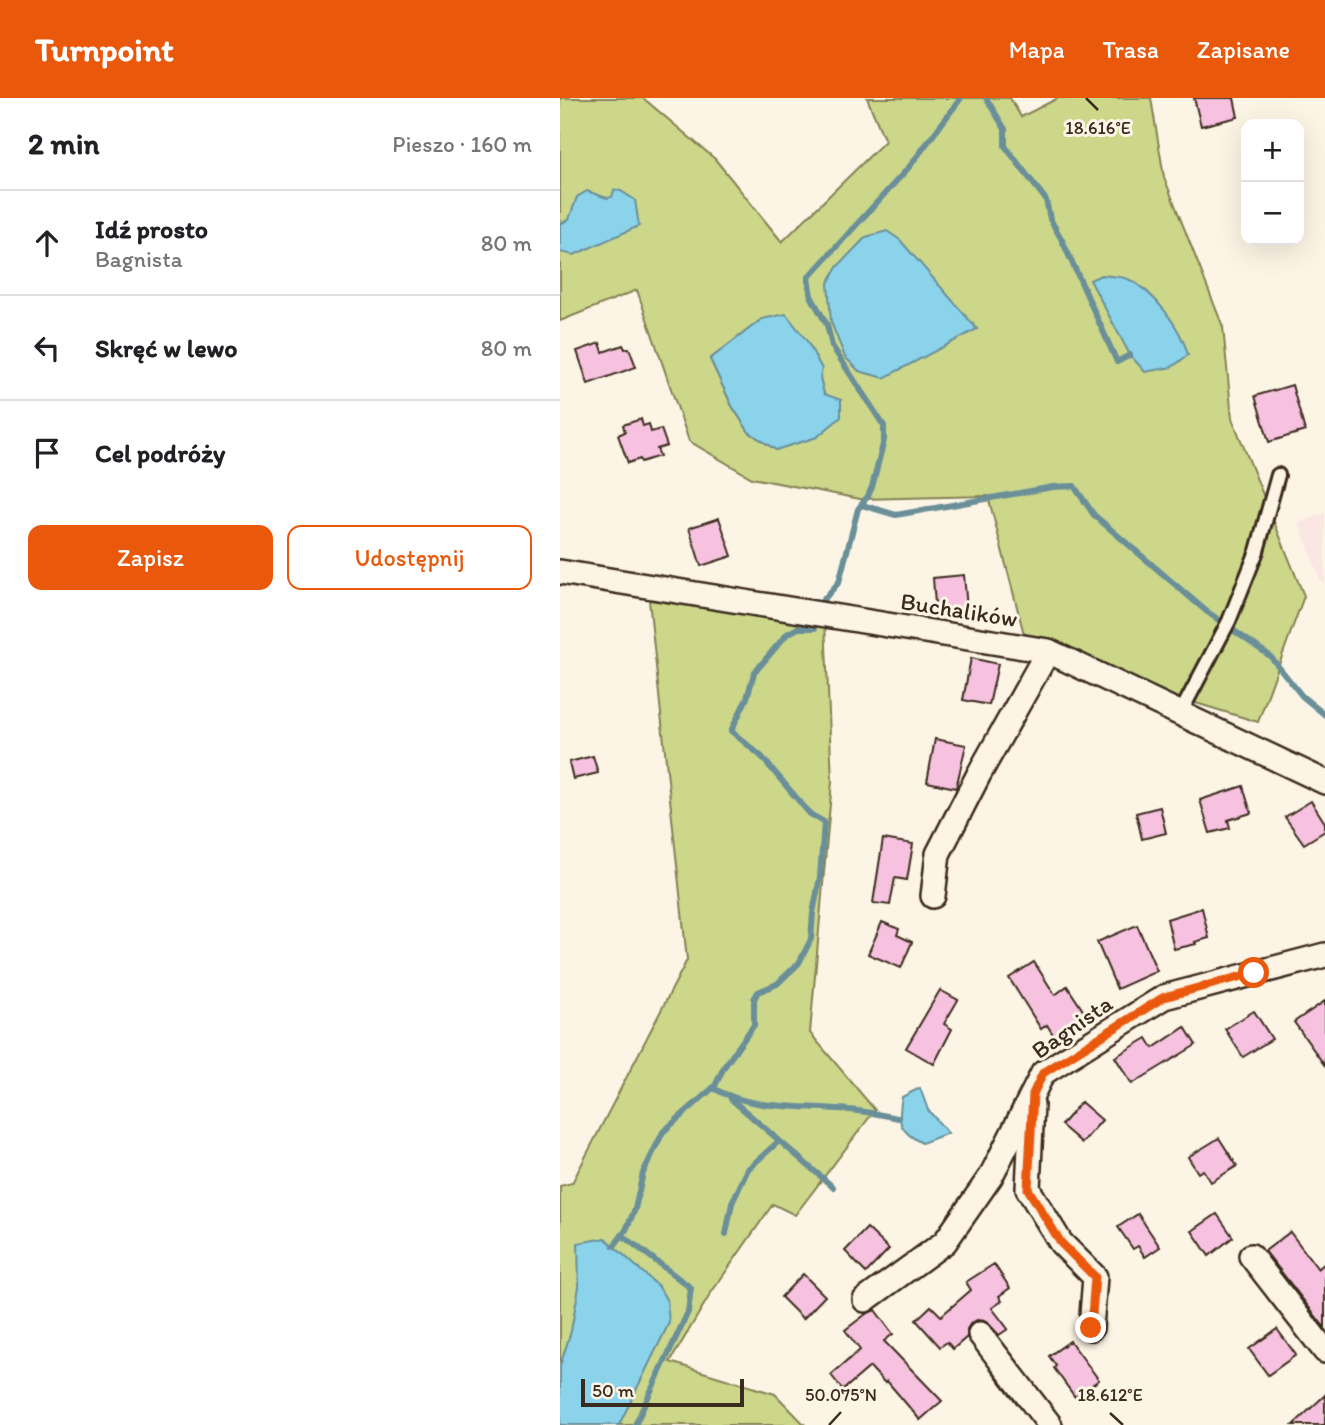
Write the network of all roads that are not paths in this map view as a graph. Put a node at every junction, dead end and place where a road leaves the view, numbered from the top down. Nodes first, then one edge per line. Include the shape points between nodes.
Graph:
1 (1278, 475) dead end
2 (560, 572) edge
3 (1048, 651) junction
4 (1180, 714) junction
5 (1325, 782) edge
6 (933, 897) dead end
7 (1325, 955) edge
8 (1033, 1094) junction
9 (1251, 1256) dead end
10 (865, 1300) dead end
11 (1091, 1328) dead end
12 (980, 1334) dead end
13 (1325, 1351) edge
14 (1050, 1425) edge

1 - 4 lane via 1257,551 1226,626
2 - 3 street, Buchalików
3 - 4 street, Buchalików
3 - 6 street via 938,854
4 - 5 street, Buchalików
7 - 8 street, Bagnista via 1164,997 1043,1073
8 - 10 street, Bagnista via 991,1177 945,1242
8 - 11 street via 1028,1189 1061,1243 1095,1277
9 - 13 street
12 - 14 street

